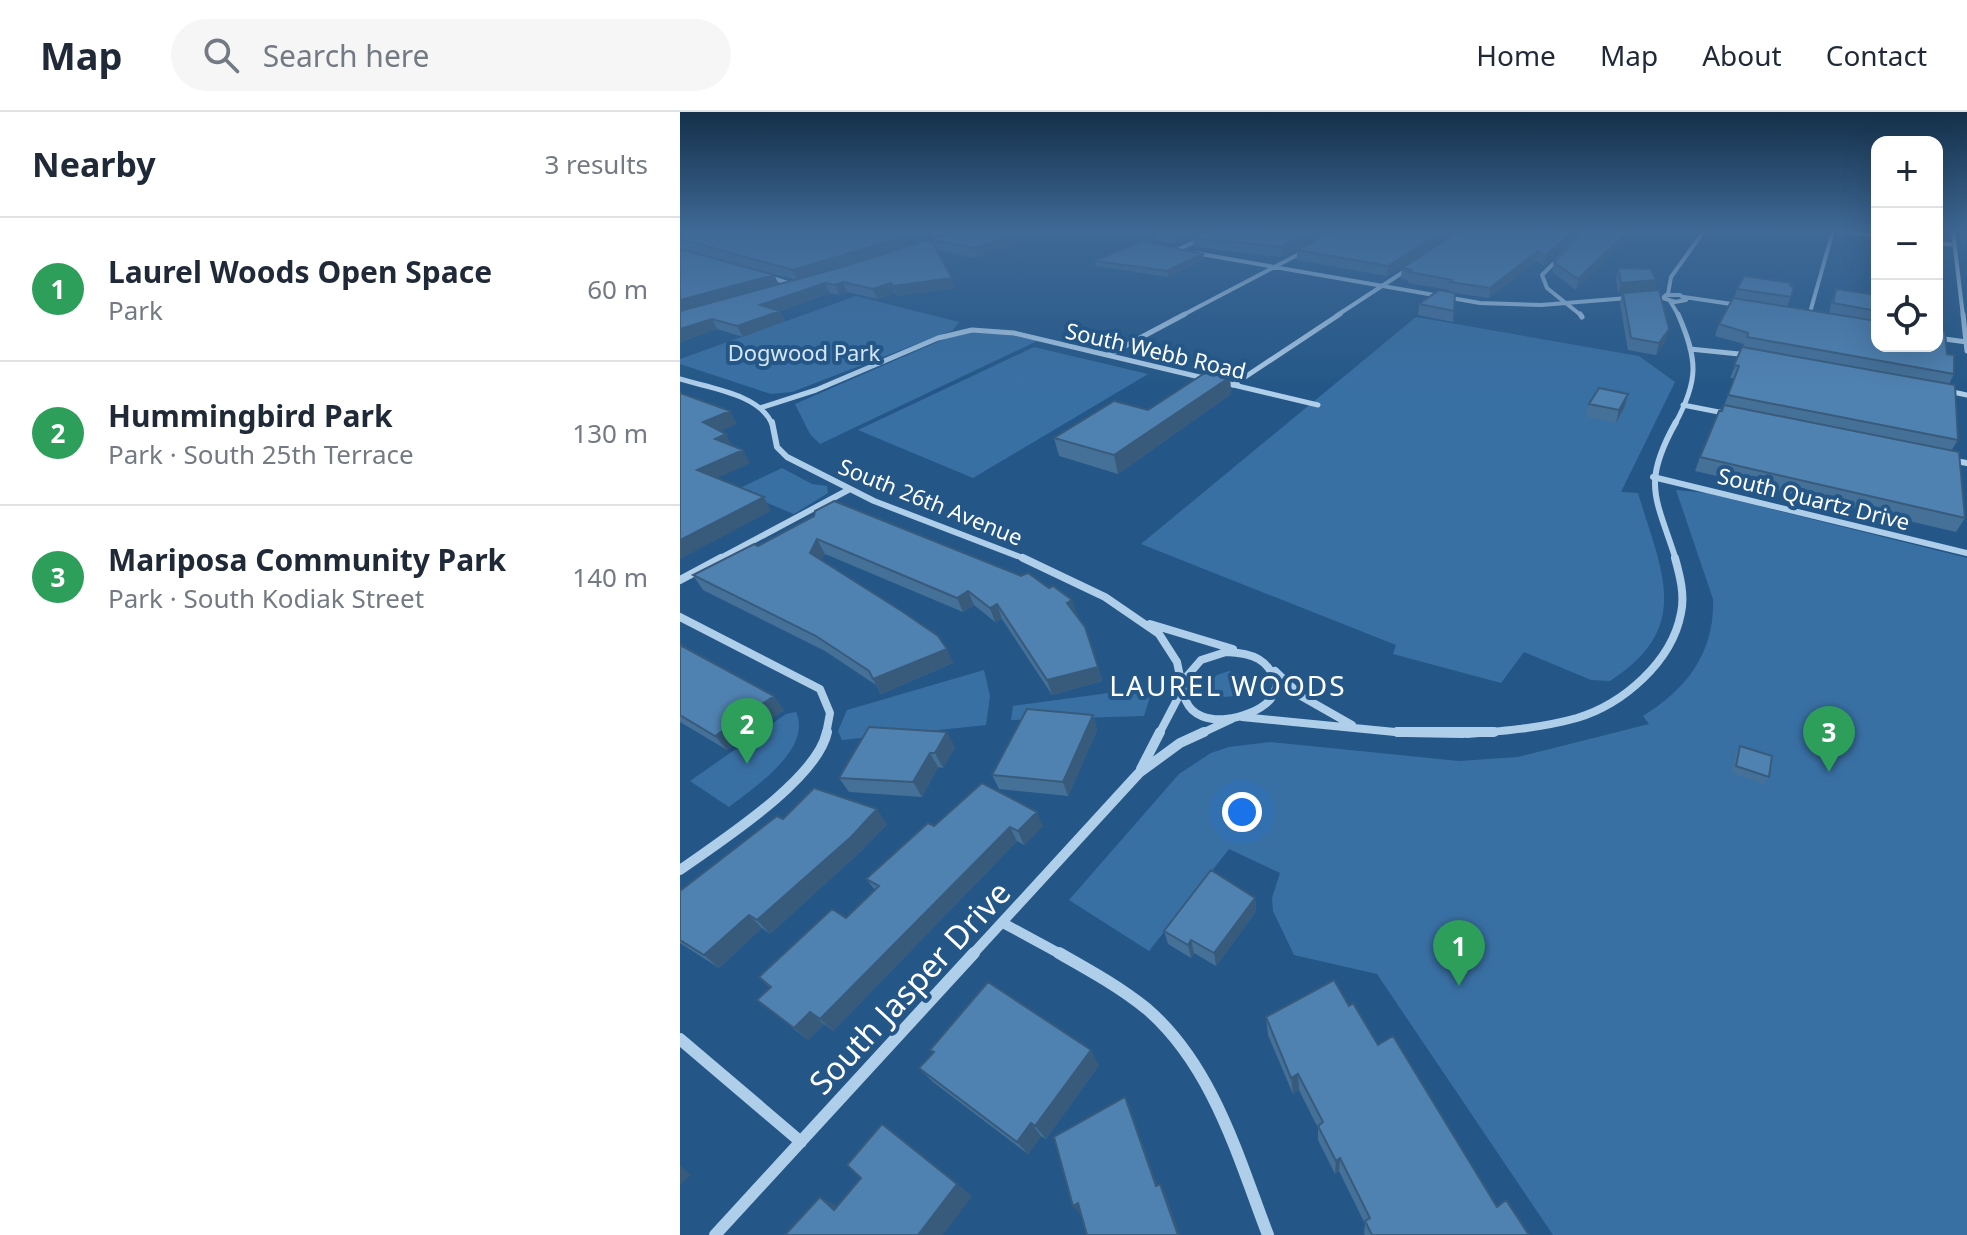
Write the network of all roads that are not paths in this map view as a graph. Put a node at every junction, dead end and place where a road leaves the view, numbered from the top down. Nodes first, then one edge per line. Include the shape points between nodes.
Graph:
1 (789, 283) edge
2 (799, 283) edge
3 (1242, 283) edge
4 (1362, 283) edge
5 (1387, 283) edge
6 (1544, 283) edge
7 (1671, 283) edge
8 (1818, 283) edge
9 (1959, 283) edge
10 (794, 285) junction
11 (1382, 287) junction
12 (782, 288) edge
13 (1671, 288) junction
14 (1960, 296) junction
15 (1657, 297) edge
16 (1967, 297) edge
17 (1636, 298) edge
18 (1667, 298) junction
19 (1682, 301) junction
20 (1568, 303) junction
21 (1739, 305) edge
22 (1796, 315) edge
23 (1582, 317) dead end
24 (1809, 317) junction
25 (1820, 318) edge
26 (1943, 339) edge
27 (1966, 342) edge
28 (1690, 349) junction
29 (1967, 351) edge
30 (1108, 355) junction
31 (1762, 358) edge
32 (680, 379) edge
33 (690, 383) junction
34 (1233, 385) junction
35 (680, 386) edge
36 (1935, 389) edge
37 (1967, 395) edge
38 (1318, 405) dead end
39 (1683, 405) junction
40 (760, 408) junction
41 (1743, 417) edge
42 (1937, 457) edge
43 (1967, 463) edge
44 (1653, 477) junction
45 (850, 489) junction
46 (1967, 553) edge
47 (680, 580) edge
48 (680, 617) edge
49 (1146, 623) junction
50 (1250, 655) junction
51 (1271, 667) junction
52 (1182, 688) junction
53 (1237, 718) junction
54 (1356, 727) junction
55 (1139, 773) junction
56 (680, 870) edge
57 (1003, 923) junction
58 (680, 1039) edge
59 (801, 1142) junction
60 (715, 1235) edge
61 (1268, 1235) edge

1 - 10 street
2 - 10 street
3 - 30 street
4 - 11 street
5 - 11 street
6 - 20 street
7 - 13 street
8 - 24 street
9 - 14 street
10 - 12 street
11 - 20 street via 1480,303
11 - 34 street
13 - 18 street
13 - 19 street
14 - 16 street
14 - 27 street
15 - 18 street
17 - 20 street
18 - 19 street
18 - 19 street
19 - 21 street
19 - 28 street
20 - 23 street
22 - 24 street
24 - 25 street
26 - 27 street
27 - 29 street
28 - 31 street
28 - 39 street via 1695,378
30 - 34 street, South Webb Road
30 - 40 street, South Webb Road via 1014,333 961,332
32 - 33 street
33 - 35 street
33 - 40 street
34 - 38 street, South Webb Road
36 - 37 street
39 - 41 street
39 - 44 street
40 - 45 street, South 26th Avenue via 771,418 783,453
42 - 43 street
44 - 46 street, South Quartz Drive
44 - 54 street via 1652,489 1682,584 1682,610 1671,641 1635,688 1585,714 1524,729 1434,736
45 - 47 street
45 - 49 street, South 26th Avenue via 1043,566
48 - 56 street via 820,689 831,708 828,736 803,773
49 - 50 street, South 26th Avenue
49 - 52 street, South 26th Avenue via 1170,648
50 - 51 street
50 - 52 street via 1226,652 1201,660 1186,674
51 - 53 street via 1275,692 1266,705
51 - 54 street via 1301,696
52 - 53 street via 1196,712
52 - 55 street, South Jasper Drive
53 - 54 street
53 - 55 street, South Jasper Drive via 1180,743
55 - 57 street, South Jasper Drive
57 - 59 street, South Jasper Drive
57 - 61 street via 1124,993 1177,1040 1209,1088
58 - 59 street
59 - 60 street, South Jasper Drive

